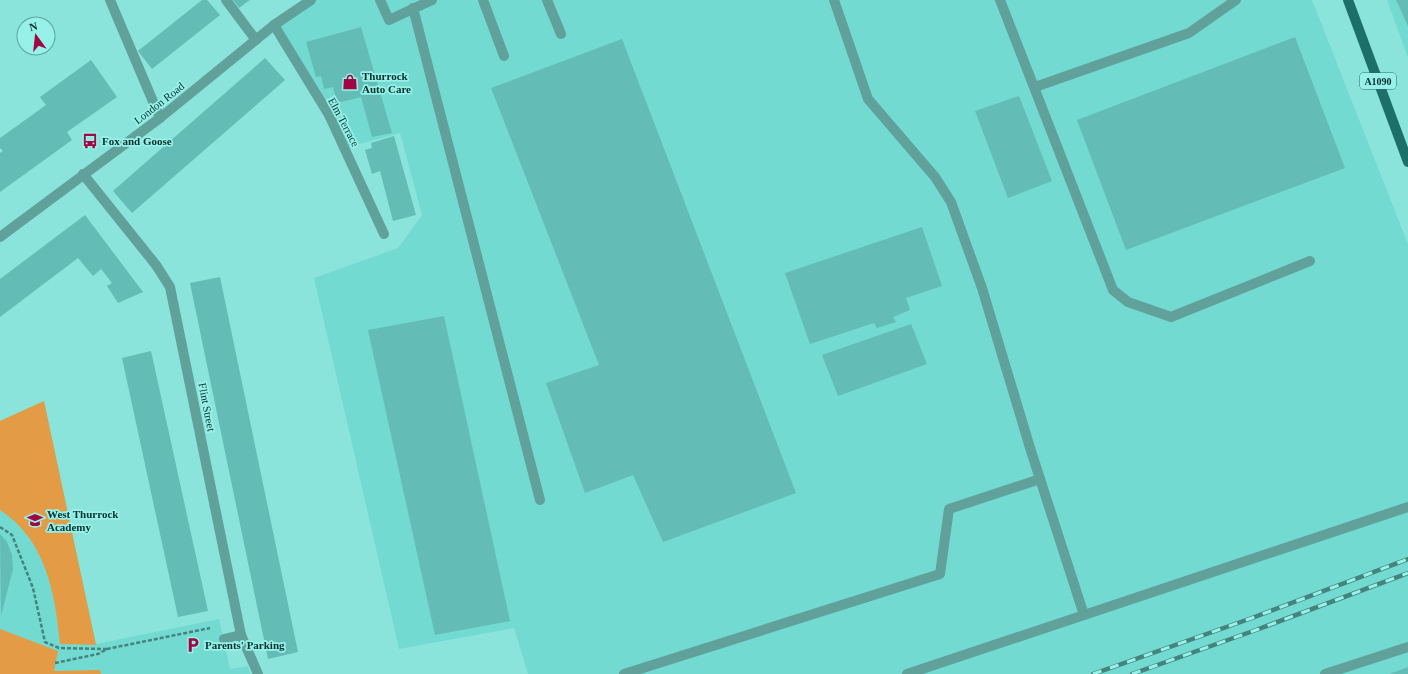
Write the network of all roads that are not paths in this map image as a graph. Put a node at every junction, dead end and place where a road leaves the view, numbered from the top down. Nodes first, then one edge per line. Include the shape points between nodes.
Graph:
1 (110, 0) edge
2 (226, 0) edge
3 (311, 0) edge
4 (380, 0) edge
5 (432, 0) edge
6 (484, 0) edge
7 (547, 0) edge
8 (834, 0) edge
9 (1000, 0) edge
10 (1236, 0) edge
11 (1348, 0) edge
12 (413, 8) junction
13 (274, 25) junction
14 (561, 34) dead end
15 (256, 40) junction
16 (504, 56) dead end
17 (1035, 87) junction
18 (160, 118) junction
19 (1408, 162) edge
20 (83, 174) junction
21 (384, 234) dead end
22 (0, 237) edge
23 (1310, 261) dead end
24 (1040, 478) junction
25 (540, 500) dead end
26 (1408, 507) edge
27 (1084, 615) junction
28 (241, 635) junction
29 (224, 639) dead end
30 (1408, 647) edge
31 (257, 672) edge
32 (624, 674) edge
33 (906, 674) edge
34 (1325, 674) edge

1 - 18 street
2 - 15 street
3 - 13 street, London Road
4 - 12 street via 389,20
5 - 12 street
6 - 16 street
7 - 14 street
8 - 24 street via 868,99 935,177 951,202 982,288
9 - 17 street
10 - 17 street via 1189,33
11 - 19 main road, A1090
12 - 25 street
13 - 15 street, London Road
13 - 21 street, Elm Terrace via 329,115
15 - 18 street, London Road
17 - 23 street via 1113,290 1128,302 1171,317
18 - 20 street, London Road
20 - 22 street, London Road
20 - 28 street, Flint Street via 156,265 170,287
24 - 27 street
24 - 32 street via 949,509 940,574
26 - 27 street
27 - 33 street
28 - 29 street
28 - 31 street, Flint Street
30 - 34 street

